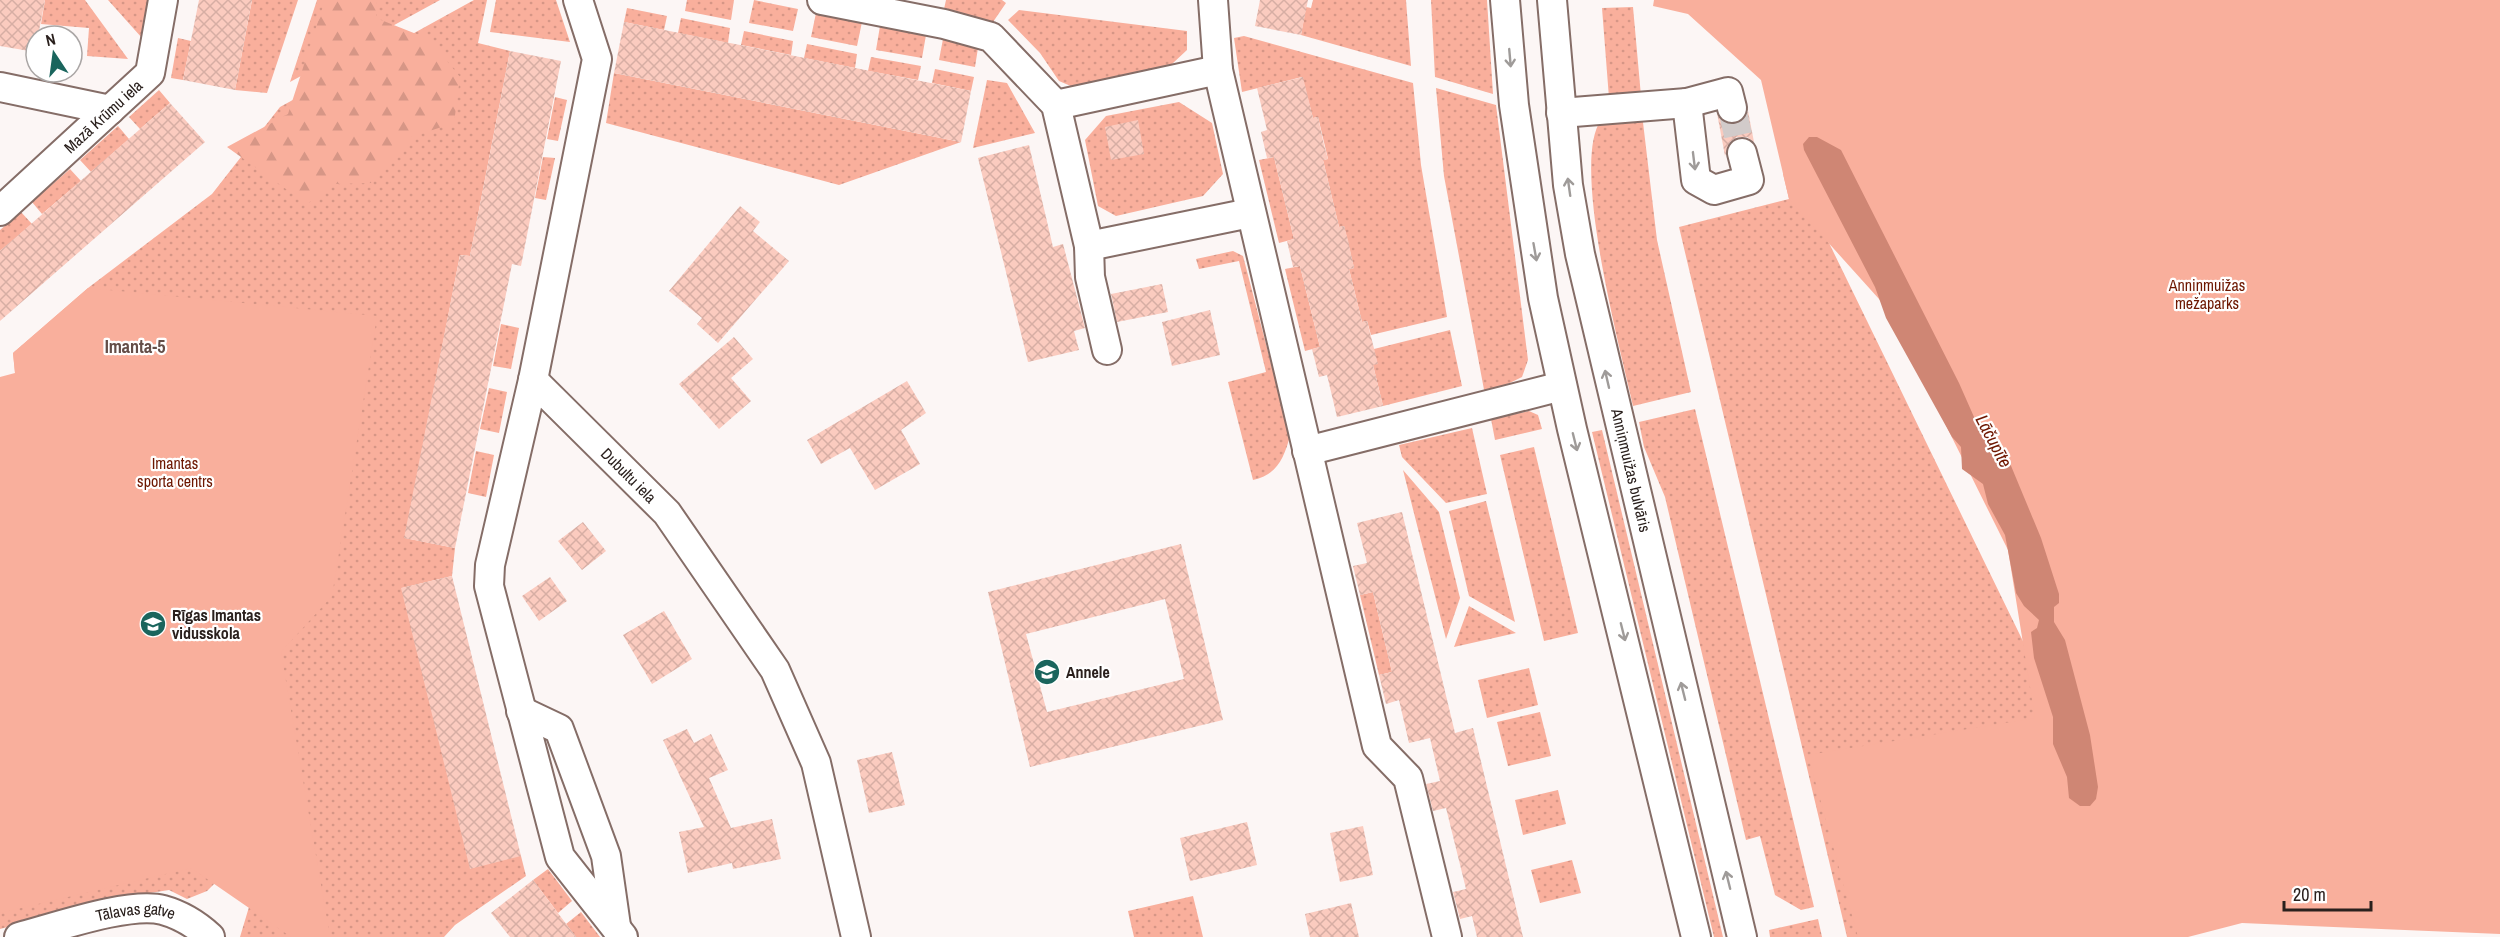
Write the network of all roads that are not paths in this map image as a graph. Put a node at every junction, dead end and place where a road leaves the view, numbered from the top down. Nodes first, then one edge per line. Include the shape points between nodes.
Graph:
1 (163, 0) edge
2 (578, 0) edge
3 (822, 0) edge
4 (1213, 0) edge
5 (1505, 0) edge
6 (1552, 0) edge
7 (1218, 70) junction
8 (0, 87) edge
9 (1687, 103) junction
10 (1056, 105) junction
11 (1732, 108) tunnel mouth
12 (110, 110) junction
13 (1561, 112) junction
14 (1742, 153) tunnel mouth
15 (0, 211) edge
16 (1250, 213) junction
17 (1089, 246) junction
18 (1107, 350) dead end
19 (533, 380) junction
20 (1562, 386) junction
21 (1307, 451) junction
22 (521, 711) junction
23 (619, 933) edge
24 (19, 937) edge
25 (210, 937) edge
26 (856, 937) edge
27 (1447, 937) edge
28 (1696, 937) edge
29 (1742, 937) edge

1 - 12 street, Mazā Krūmu iela via 150,73
2 - 19 street via 597,59
3 - 10 street via 991,37
4 - 7 street
5 -> 20 street via 1528,210
6 - 13 street, Anniņmuižas bulvāris
7 - 10 street
7 - 16 street
8 - 12 street
9 - 11 street via 1728,92
9 - 13 street
9 -> 14 street via 1696,180 1714,190 1749,180
10 - 17 street
12 - 15 street, Mazā Krūmu iela
29 -> 13 street, Anniņmuižas bulvāris via 1594,320 1568,185
16 - 17 street
16 - 21 street
17 - 18 street via 1090,277
19 - 22 street via 490,565 489,586
19 - 26 street, Dubultu iela via 667,513 775,670 816,763
20 - 21 street
20 -> 28 street
21 - 27 street via 1377,746 1408,778
22 - 23 street via 560,857
22 - 23 street via 559,729 606,856
24 - 25 street, Tālavas gatve via 134,909 162,910 197,925

